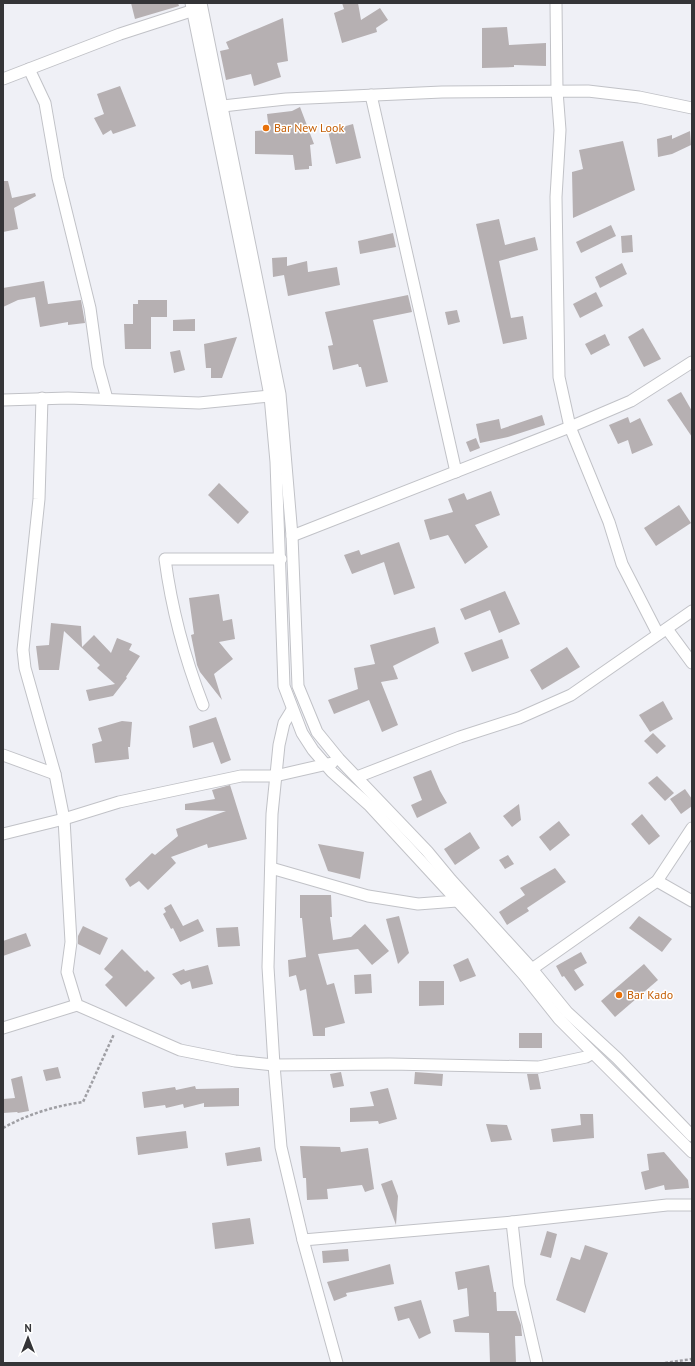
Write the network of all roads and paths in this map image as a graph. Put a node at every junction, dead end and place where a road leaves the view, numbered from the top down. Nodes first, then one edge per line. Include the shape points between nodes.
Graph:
1 (201, 3) edge
2 (556, 3) edge
3 (191, 7) edge
4 (29, 69) junction
5 (3, 79) edge
6 (557, 91) junction
7 (371, 95) junction
8 (223, 106) junction
9 (692, 108) edge
10 (692, 362) edge
11 (270, 396) junction
12 (42, 398) junction
13 (107, 399) junction
14 (3, 400) edge
15 (570, 427) junction
16 (456, 472) junction
17 (292, 536) junction
18 (281, 559) junction
19 (692, 611) edge
20 (663, 631) junction
21 (692, 664) edge
22 (203, 705) dead end
23 (292, 710) junction
24 (3, 756) edge
25 (339, 759) junction
26 (326, 765) junction
27 (55, 774) junction
28 (275, 776) junction
29 (357, 777) junction
30 (64, 819) junction
31 (692, 828) edge
32 (3, 834) edge
33 (271, 868) junction
34 (657, 881) junction
35 (457, 901) junction
36 (692, 901) edge
37 (532, 969) junction
38 (77, 1005) junction
39 (118, 1024) junction
40 (3, 1028) edge
41 (593, 1053) junction
42 (274, 1065) junction
43 (3, 1128) edge
44 (692, 1136) edge
45 (692, 1152) edge
46 (692, 1205) edge
47 (512, 1222) junction
48 (303, 1240) junction
49 (692, 1359) edge
50 (337, 1363) edge
51 (537, 1363) edge
52 (665, 1363) edge

1 - 8 street
2 - 6 street
3 - 4 street
3 - 11 street
4 - 5 street
4 - 13 street via 45,103 58,178 90,308 98,366
6 - 7 street
6 - 9 street via 588,91 639,97
6 - 15 street via 560,130 556,197 559,377
7 - 8 street via 286,99
7 - 16 street
8 - 17 street via 280,394
10 - 15 street via 631,401
11 - 13 street via 198,403
11 - 18 street
12 - 13 street
12 - 14 street
12 - 27 street via 40,499 23,650 25,668
15 - 16 street
15 - 20 street via 609,522 622,564
16 - 17 street
17 - 25 street via 298,686 318,732
18 - 22 street via 165,560 171,604 188,666
18 - 23 street via 284,686
19 - 20 street
20 - 21 street
20 - 29 street via 571,696 519,718 460,737
23 - 26 street via 302,733
23 - 28 street via 284,723
24 - 27 street
25 - 26 street
25 - 29 street
26 - 28 street
26 - 35 street via 370,806
27 - 30 street
28 - 30 street via 234,778 119,802
28 - 33 street
29 - 37 street
30 - 32 street
30 - 38 street via 71,942 67,972
31 - 34 street
33 - 35 street via 368,896 418,904
33 - 42 street via 268,967
34 - 36 street
34 - 37 street
35 - 41 street via 559,1019
37 - 44 street via 567,1012
38 - 39 street
38 - 40 street
39 - 42 street via 180,1050 235,1061
39 - 43 path via 83,1102 57,1105
41 - 42 street via 586,1057 539,1067
41 - 45 street
42 - 48 street via 281,1147
46 - 47 street via 667,1205
47 - 48 street
47 - 51 street via 519,1285
48 - 50 street
49 - 52 path

